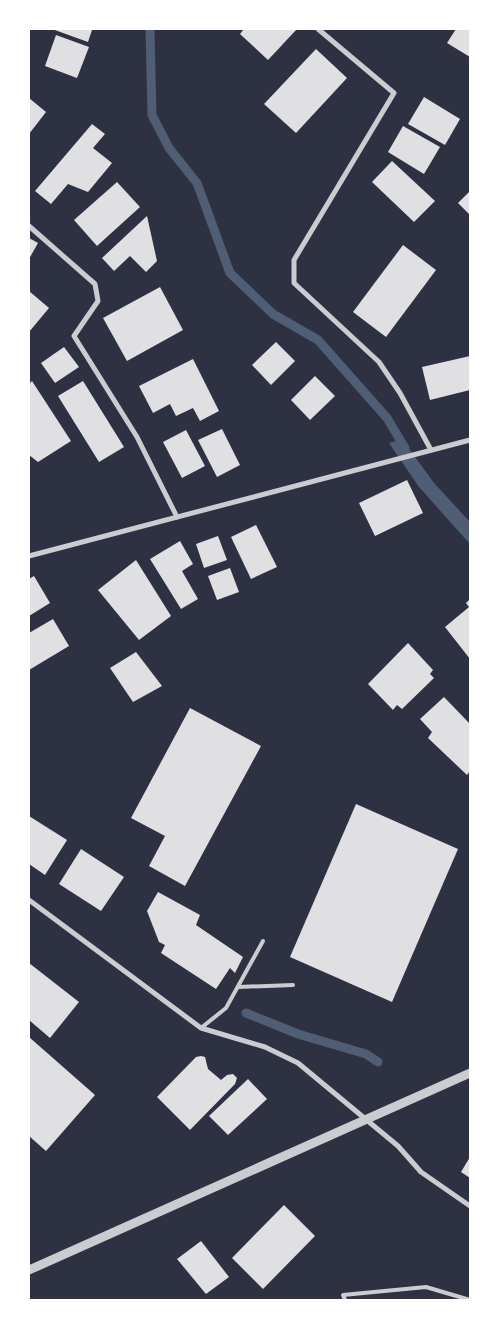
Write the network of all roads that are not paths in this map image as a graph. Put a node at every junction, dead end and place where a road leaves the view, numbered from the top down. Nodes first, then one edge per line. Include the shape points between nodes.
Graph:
1 (318, 29) edge
2 (29, 226) edge
3 (470, 440) edge
4 (431, 450) junction
5 (177, 517) junction
6 (29, 555) edge
7 (29, 900) edge
8 (263, 941) dead end
9 (293, 985) dead end
10 (238, 987) junction
11 (201, 1028) junction
12 (470, 1073) edge
13 (366, 1120) junction
14 (470, 1206) edge
15 (29, 1270) edge
16 (345, 1300) edge
17 (470, 1300) edge

1 - 4 street via 394,93 294,260 294,283 380,362
2 - 5 street via 95,284 98,301 74,336 137,437
3 - 4 street
4 - 5 street
5 - 6 street
7 - 11 street
8 - 10 lane
9 - 10 lane
10 - 11 lane via 226,1008
11 - 13 street via 265,1047 298,1063
12 - 13 street
13 - 14 street via 398,1146 421,1172
13 - 15 street
16 - 17 lane via 343,1295 426,1287

